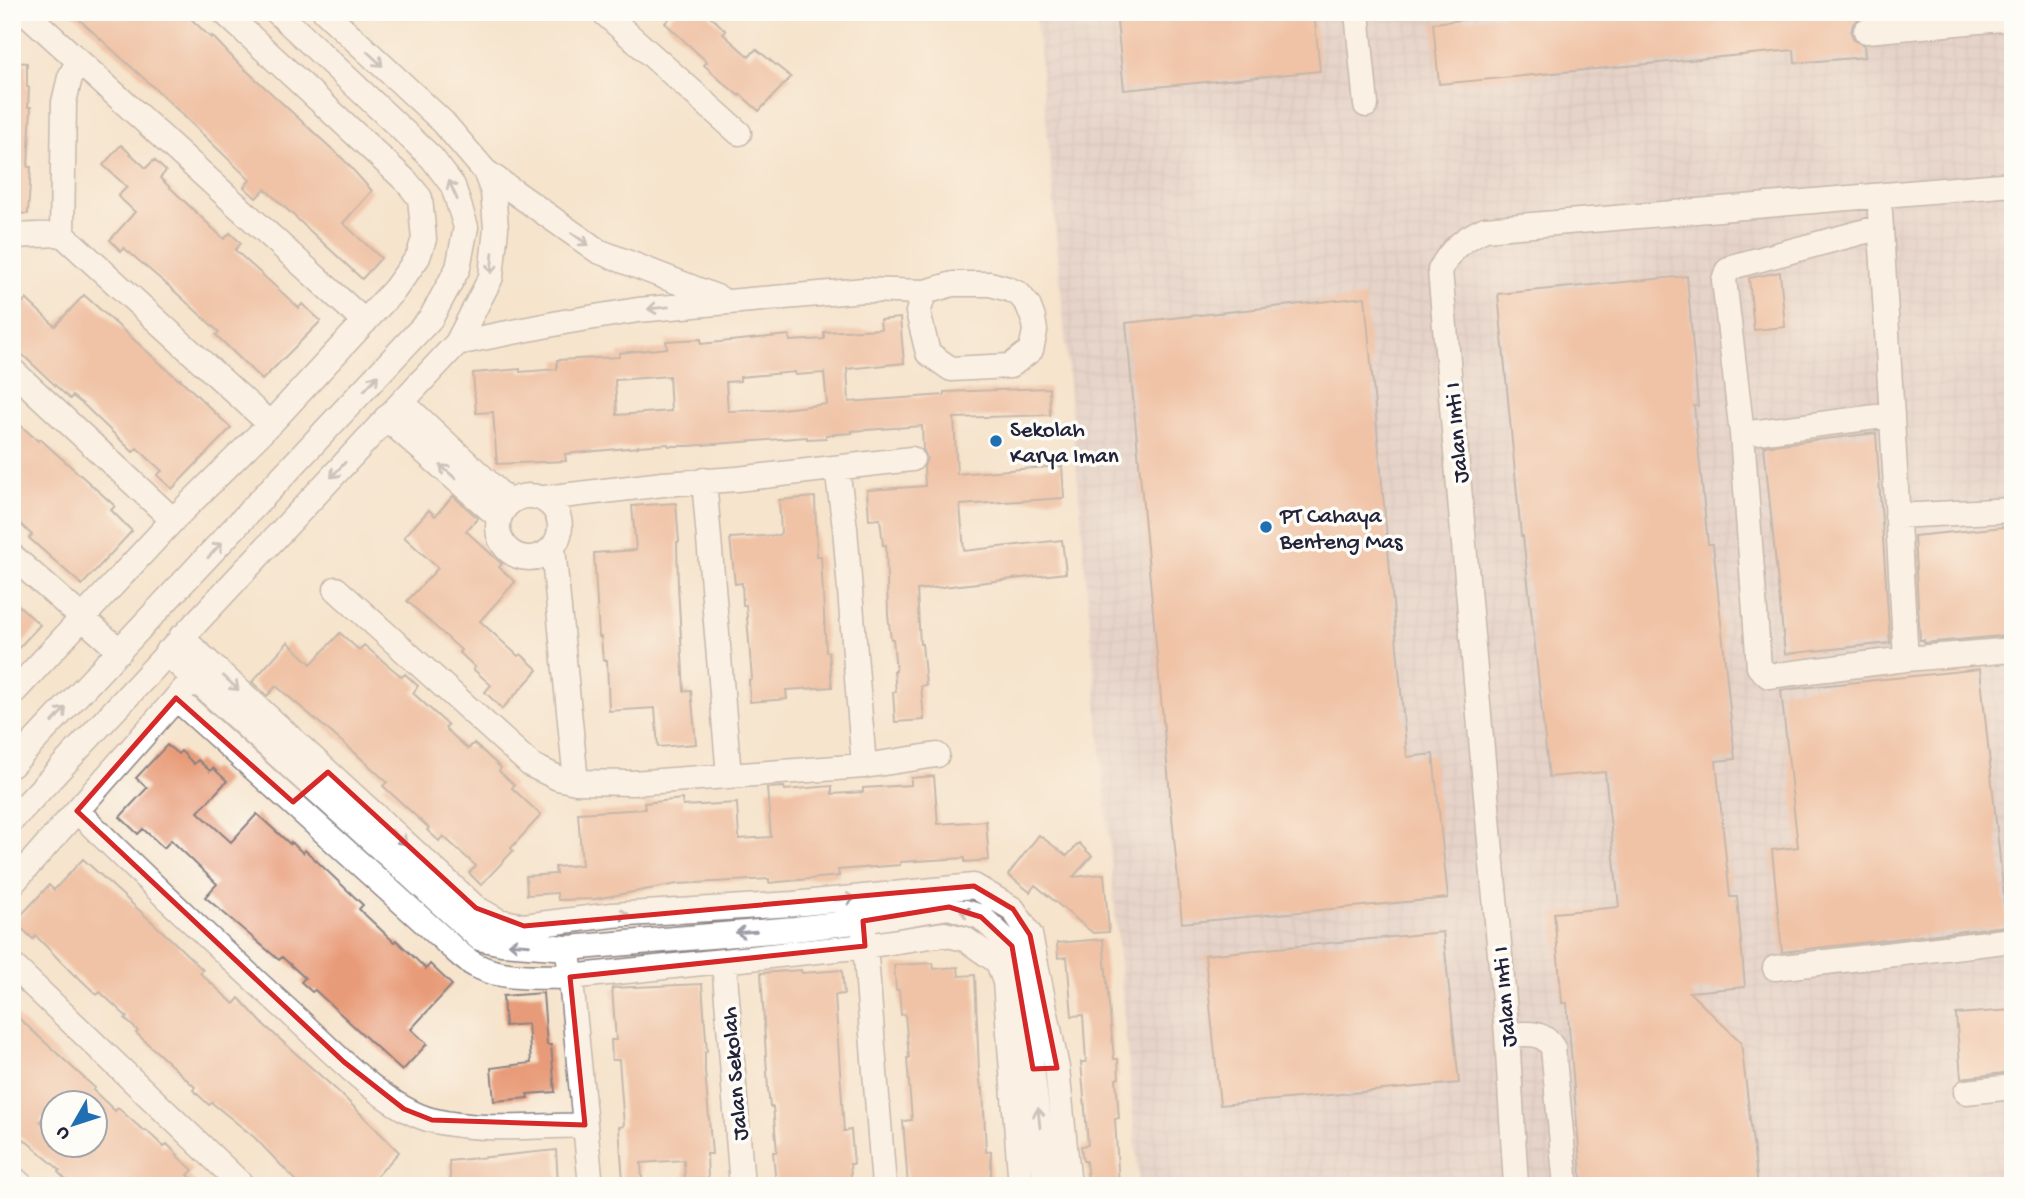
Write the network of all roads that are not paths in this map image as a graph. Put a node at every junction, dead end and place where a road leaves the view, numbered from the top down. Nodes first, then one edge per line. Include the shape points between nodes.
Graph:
1 (25, 12) edge
2 (224, 12) edge
3 (277, 12) edge
4 (325, 12) edge
5 (1357, 12) edge
6 (617, 17) edge
7 (2013, 18) edge
8 (1866, 32) dead end
9 (78, 61) junction
10 (1366, 104) dead end
11 (739, 133) dead end
12 (432, 158) junction
13 (485, 171) junction
14 (406, 181) junction
15 (2013, 184) edge
16 (1880, 197) junction
17 (1881, 227) junction
18 (62, 234) junction
19 (12, 236) edge
20 (925, 292) junction
21 (726, 301) junction
22 (365, 322) junction
23 (457, 343) junction
24 (12, 370) edge
25 (394, 410) junction
26 (1892, 415) junction
27 (270, 424) junction
28 (1742, 434) junction
29 (912, 459) dead end
30 (837, 468) junction
31 (704, 480) junction
32 (545, 498) junction
33 (504, 509) junction
34 (2013, 510) edge
35 (246, 516) junction
36 (1897, 516) junction
37 (173, 520) junction
38 (272, 540) junction
39 (553, 548) junction
40 (12, 556) edge
41 (336, 589) dead end
42 (83, 618) junction
43 (174, 645) junction
44 (2013, 650) edge
45 (120, 651) junction
46 (1906, 659) junction
47 (202, 670) junction
48 (12, 694) edge
49 (176, 698) junction
50 (937, 755) dead end
51 (12, 765) edge
52 (864, 766) junction
53 (729, 776) junction
54 (320, 779) junction
55 (576, 782) junction
56 (77, 811) junction
57 (12, 820) edge
58 (12, 884) edge
59 (419, 901) junction
60 (793, 904) junction
61 (569, 921) junction
62 (794, 929) junction
63 (864, 933) junction
64 (2013, 940) edge
65 (568, 948) junction
66 (724, 962) junction
67 (12, 965) edge
68 (1775, 968) dead end
69 (570, 977) junction
70 (1507, 1035) junction
71 (1045, 1068) junction
72 (2013, 1087) edge
73 (1966, 1092) dead end
74 (585, 1125) junction
75 (12, 1177) edge
76 (22, 1186) edge
77 (243, 1186) edge
78 (591, 1186) edge
79 (743, 1186) edge
80 (884, 1186) edge
81 (1021, 1186) edge
82 (1046, 1186) edge
83 (1069, 1186) edge
84 (1516, 1186) edge
85 (1566, 1186) edge

1 - 9 street
2 - 14 street
3 - 12 street
4 -> 13 street via 443,122
5 - 10 street
6 - 11 street
7 - 8 street
9 - 18 street via 64,102
9 - 22 street
12 - 14 street
35 -> 12 street via 432,318 458,268 466,227 453,186
13 -> 21 street via 598,251
13 -> 23 street via 496,207 491,277
14 - 22 street via 420,198 424,239 411,268
15 - 16 street, Jalan Inti I
16 - 17 street
16 - 70 street, Jalan Inti I via 1485,229 1449,252 1440,270
17 - 26 street
17 - 28 street via 1727,271 1724,280
18 - 19 street
18 - 27 street
20 - 20 street via 918,312 928,353 951,369 1010,366 1031,350 1033,318 1019,294 990,284 954,284
20 - 21 street via 864,290
21 -> 23 street via 638,310
22 - 27 street
23 - 25 street
24 - 37 street
25 - 33 street
25 -> 38 street
26 - 28 street
26 - 36 street
27 - 37 street
28 - 46 street via 1759,667 1769,676
29 - 30 street
30 - 31 street
30 - 52 street
31 - 32 street
31 - 53 street
32 - 33 street via 526,495
32 - 39 street via 556,508 561,522
33 - 39 street via 498,531 514,554 542,556
34 - 36 street
35 - 38 street
45 -> 35 street
36 - 46 street
37 - 42 street
38 - 43 street
39 - 55 street
40 - 42 street
41 - 55 street via 531,765
42 - 45 street
42 - 48 street
43 - 47 street
43 - 57 street
44 - 46 street
51 -> 45 street
47 - 49 street
47 - 54 street
49 - 56 street
49 - 59 street
50 - 52 street
52 - 53 street
53 - 55 street
54 - 59 street
54 -> 61 street via 480,911 524,926
56 - 58 street
56 - 74 street via 344,1062 404,1109 432,1120 465,1125
65 -> 59 street via 478,937
59 - 69 street via 442,939 477,966 513,975
61 -> 60 street
60 - 62 street
60 -> 71 street via 974,886 1013,909 1030,935
61 - 65 street
62 - 63 street
62 -> 65 street
63 - 66 street
71 -> 63 street via 1012,946 981,917 950,906
63 - 80 street
63 - 81 street via 944,934 965,939 998,962 1004,982
64 - 68 street
65 - 69 street
66 - 69 street
66 - 79 street, Jalan Sekolah
67 - 77 street
69 - 74 street
70 - 84 street, Jalan Inti I
70 - 85 street via 1538,1034 1553,1048
82 -> 71 street
71 - 83 street
72 - 73 street
74 - 78 street
75 - 76 street

